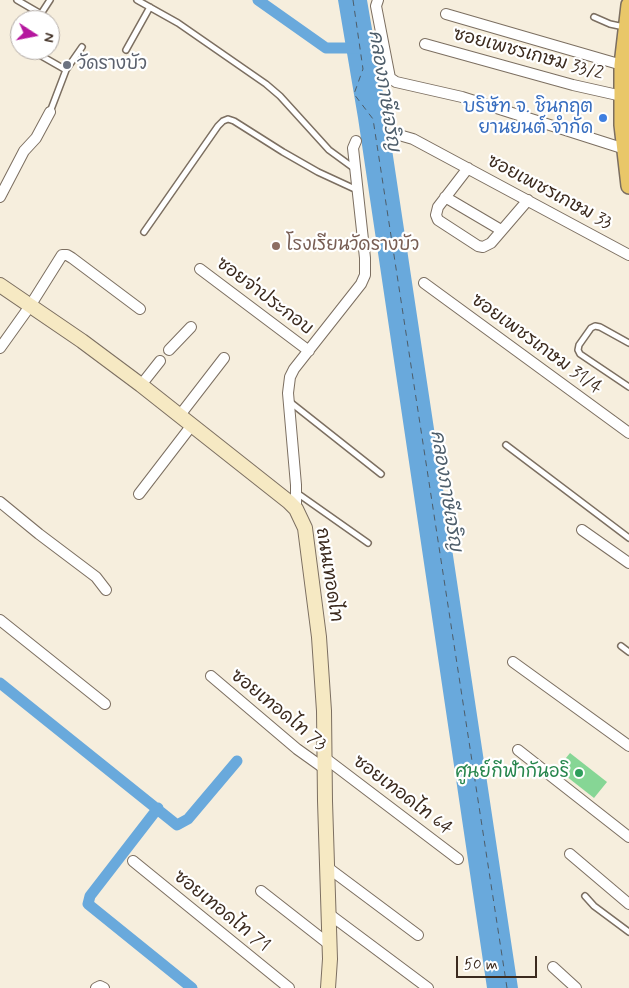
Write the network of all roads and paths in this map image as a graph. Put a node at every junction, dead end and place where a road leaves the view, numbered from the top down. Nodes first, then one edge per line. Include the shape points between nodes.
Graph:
1 (17, 0) edge
2 (137, 0) edge
3 (378, 0) edge
4 (629, 5) edge
5 (150, 7) junction
6 (34, 10) edge
7 (446, 14) dead end
8 (594, 17) dead end
9 (626, 27) junction
10 (425, 44) dead end
11 (82, 48) dead end
12 (126, 50) dead end
13 (48, 60) edge
14 (622, 65) junction
15 (66, 70) junction
16 (622, 96) junction
17 (50, 112) joint
18 (400, 135) dead end
19 (354, 144) dead end
20 (625, 149) junction
21 (468, 168) junction
22 (355, 169) junction
23 (629, 186) edge
24 (357, 190) junction
25 (0, 197) edge
26 (445, 197) junction
27 (528, 200) junction
28 (501, 230) junction
29 (144, 232) dead end
30 (629, 255) edge
31 (200, 269) dead end
32 (424, 283) dead end
33 (0, 285) edge
34 (30, 306) junction
35 (140, 309) dead end
36 (191, 327) dead end
37 (629, 344) edge
38 (0, 348) edge
39 (169, 350) dead end
40 (309, 351) junction
41 (224, 358) dead end
42 (160, 361) dead end
43 (141, 384) junction
44 (629, 387) edge
45 (290, 402) junction
46 (180, 415) junction
47 (192, 425) junction
48 (629, 433) edge
49 (506, 445) dead end
50 (381, 474) dead end
51 (296, 492) junction
52 (139, 494) dead end
53 (0, 502) edge
54 (296, 509) junction
55 (582, 530) dead end
56 (629, 538) edge
57 (368, 543) dead end
58 (629, 563) edge
59 (106, 590) dead end
60 (0, 620) edge
61 (621, 646) dead end
62 (629, 652) edge
63 (513, 662) dead end
64 (211, 676) dead end
65 (105, 704) dead end
66 (629, 746) edge
67 (518, 750) dead end
68 (325, 764) junction
69 (629, 838) edge
70 (570, 854) dead end
71 (458, 859) dead end
72 (133, 861) dead end
73 (327, 867) junction
74 (260, 891) dead end
75 (585, 896) dead end
76 (629, 904) edge
77 (329, 914) junction
78 (629, 932) edge
79 (418, 935) dead end
80 (330, 945) junction
81 (553, 967) dead end
82 (329, 987) edge
83 (96, 988) edge
84 (104, 988) edge
85 (289, 988) edge
86 (428, 988) edge
87 (576, 988) edge

1 - 6 lane
2 - 5 lane
3 - 20 street via 376,6 390,78 396,82 462,97
4 - 9 main road
5 - 12 lane
5 - 22 lane via 266,84 330,150
7 - 14 street
8 - 9 lane
9 - 14 main road
10 - 16 street, ซอยเพชรเกษม 33/2
11 - 15 lane
13 - 15 lane
14 - 16 main road
15 - 17 lane
16 - 20 main road
17 - 25 street via 36,138 24,151
18 - 21 street, ซอยเพชรเกษม 33
19 - 22 street
20 - 23 main road
21 - 26 street
21 - 27 street, ซอยเพชรเกษม 33
22 - 24 street
24 - 29 lane via 318,172 228,119 218,126
24 - 40 street via 365,275
26 - 28 street
26 - 28 street via 437,210 438,220 478,246 487,246
27 - 28 street
27 - 30 street, ซอยเพชรเกษม 33
31 - 40 street, ซอยจ่าประกอบ
32 - 48 street, ซอยเพชรเกษม 31/4
33 - 34 main road, ถนนเทอดไท
34 - 35 street via 64,254
34 - 38 street
34 - 43 main road, ถนนเทอดไท
36 - 39 street
37 - 44 lane via 595,326 578,350
40 - 45 street via 290,377
41 - 46 street
42 - 43 street
43 - 46 main road, ถนนเทอดไท
45 - 50 lane
45 - 51 street
46 - 47 main road, ถนนเทอดไท
47 - 52 street
47 - 54 main road, ถนนเทอดไท
49 - 56 lane
51 - 54 street
51 - 57 lane
53 - 59 street via 96,576
54 - 68 main road, ถนนเทอดไท via 305,528 313,585 321,661
55 - 58 street
60 - 65 street
61 - 62 lane
63 - 66 street
64 - 68 street, ซอยเทอดไท 73 via 297,750
67 - 69 street
68 - 71 street, ซอยเทอดไท 64
68 - 73 main road, ถนนเทอดไท
70 - 76 street
72 - 85 street, ซอยเทอดไท 71
73 - 77 main road, ถนนเทอดไท
73 - 79 street
74 - 80 street
75 - 78 lane
77 - 80 main road, ถนนเทอดไท
77 - 86 street
80 - 82 main road, ถนนเทอดไท
81 - 87 street
83 - 84 street

